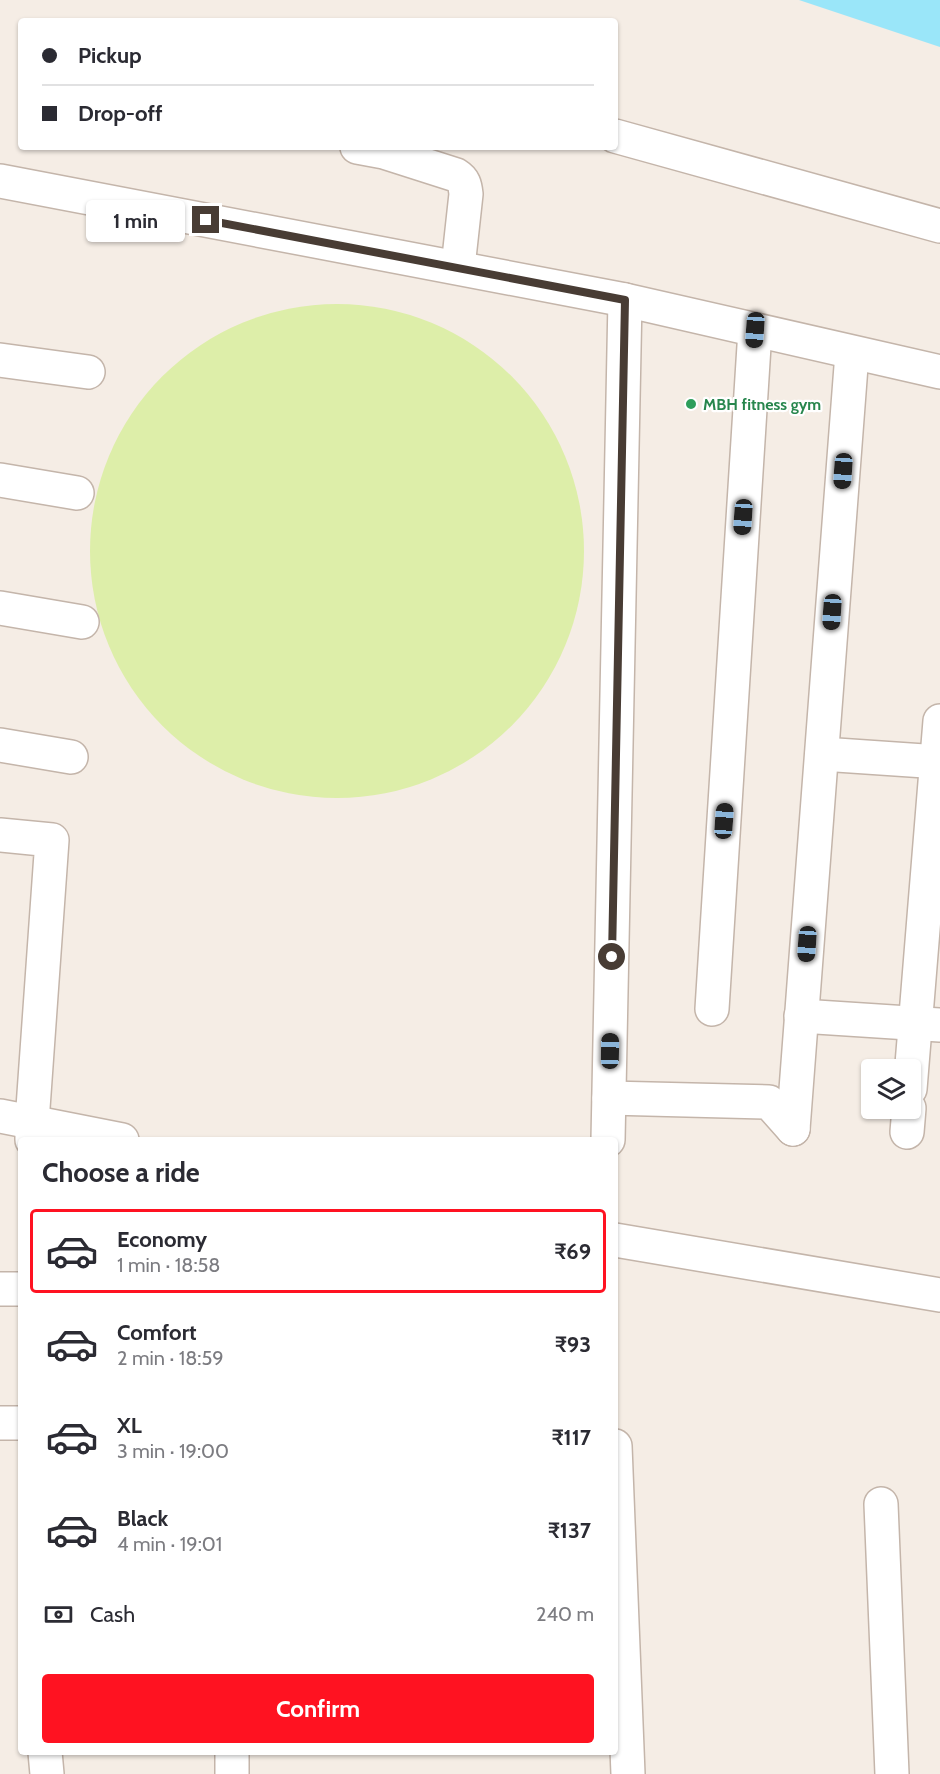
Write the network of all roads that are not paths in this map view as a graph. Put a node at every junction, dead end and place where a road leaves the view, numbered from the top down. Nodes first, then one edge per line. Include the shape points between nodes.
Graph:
1 (618, 137) edge
2 (373, 150) edge
3 (0, 181) edge
4 (940, 226) edge
5 (458, 267) junction
6 (625, 300) junction
7 (755, 330) junction
8 (852, 353) junction
9 (0, 360) edge
10 (88, 372) dead end
11 (940, 372) edge
12 (0, 480) edge
13 (77, 493) dead end
14 (0, 608) edge
15 (82, 622) dead end
16 (940, 721) edge
17 (0, 745) edge
18 (822, 754) junction
19 (71, 757) dead end
20 (938, 762) edge
21 (0, 835) edge
22 (712, 1009) dead end
23 (801, 1016) junction
24 (928, 1025) edge
25 (918, 1059) edge
26 (609, 1098) junction
27 (0, 1116) edge
28 (32, 1131) edge
29 (92, 1137) edge
30 (608, 1137) edge
31 (618, 1241) edge
32 (0, 1289) edge
33 (18, 1289) edge
34 (940, 1295) edge
35 (0, 1423) edge
36 (18, 1423) edge
37 (881, 1504) dead end
38 (618, 1522) edge
39 (45, 1755) edge
40 (232, 1755) edge
41 (47, 1774) edge
42 (232, 1774) edge
43 (628, 1774) edge
44 (892, 1774) edge

1 - 4 street
2 - 5 street via 462,179 466,194
3 - 5 street
5 - 6 street
6 - 7 street
6 - 26 street
7 - 8 street
7 - 22 street
8 - 11 street
8 - 18 street
9 - 10 street
12 - 13 street
14 - 15 street
16 - 20 street
17 - 19 street
18 - 20 street
18 - 23 street
20 - 24 street
21 - 28 street via 52,840
23 - 24 street
23 - 26 street via 793,1129 769,1102
24 - 25 street
26 - 30 street
27 - 28 street
28 - 29 street
31 - 34 street
32 - 33 street
35 - 36 street
37 - 44 street
38 - 43 street
39 - 41 street
40 - 42 street

